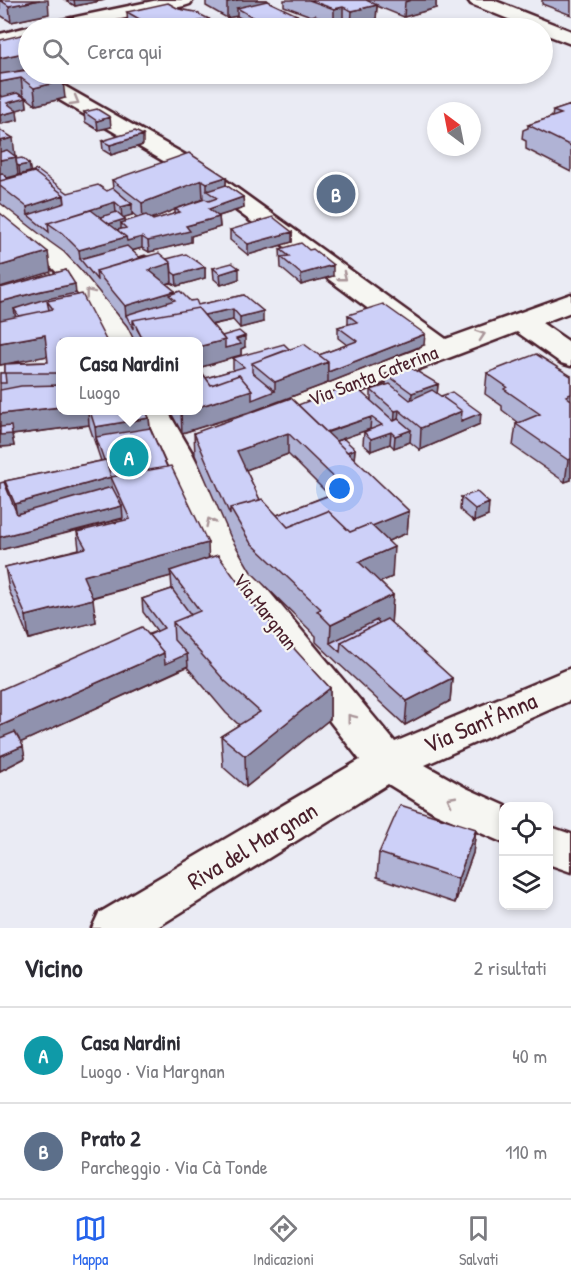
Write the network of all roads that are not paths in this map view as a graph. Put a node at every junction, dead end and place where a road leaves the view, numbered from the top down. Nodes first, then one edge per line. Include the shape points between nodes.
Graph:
1 (184, 0) edge
2 (477, 0) edge
3 (98, 18) edge
4 (522, 18) edge
5 (553, 31) edge
6 (18, 36) edge
7 (571, 38) edge
8 (0, 40) edge
9 (21, 84) edge
10 (36, 84) edge
11 (0, 86) edge
12 (0, 212) edge
13 (571, 302) edge
14 (522, 322) junction
15 (119, 337) edge
16 (441, 349) junction
17 (571, 357) edge
18 (158, 415) edge
19 (203, 440) junction
20 (571, 683) edge
21 (389, 763) junction
22 (499, 823) edge
23 (553, 846) edge
24 (571, 853) edge
25 (116, 928) edge

1 - 3 street
2 - 4 street
5 - 7 street
6 - 8 street
11 -> 9 street
10 -> 16 street via 52,87 202,174
15 -> 12 street via 87,289 56,255
13 - 14 street, Via Santa Caterina
16 -> 14 street, Via Santa Caterina
14 - 17 street
16 - 19 street, Via Santa Caterina
18 - 19 street, Via Margnan
21 -> 19 street, Via Margnan via 236,575
20 - 21 street, Via Sant'Anna
22 -> 21 street, Via Margnan via 416,782
21 - 25 street, Riva del Margnan
23 - 24 street

